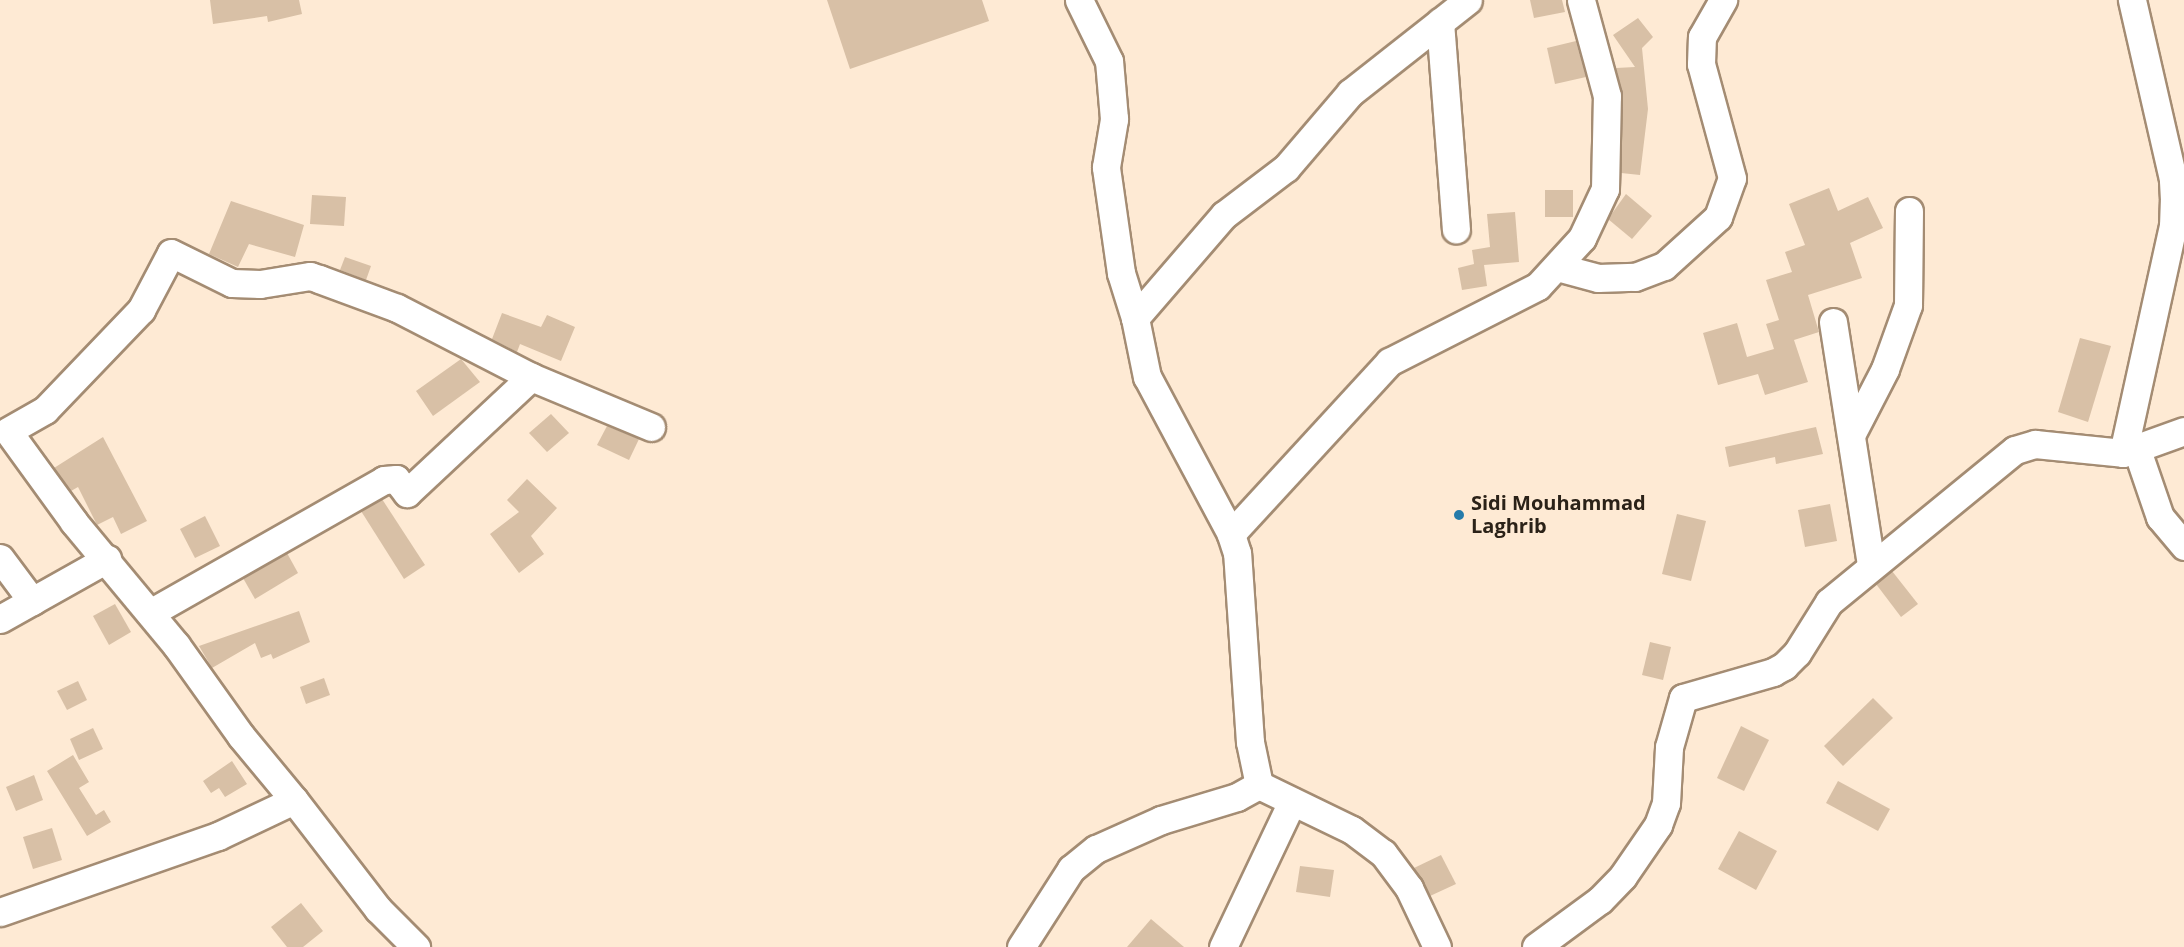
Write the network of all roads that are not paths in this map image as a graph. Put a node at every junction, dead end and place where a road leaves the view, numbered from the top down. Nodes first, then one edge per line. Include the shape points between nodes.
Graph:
1 (1079, 0) edge
2 (1468, 0) edge
3 (1581, 0) edge
4 (1723, 0) edge
5 (2132, 0) edge
6 (1440, 22) junction
7 (1909, 211) dead end
8 (1456, 229) dead end
9 (1557, 267) junction
10 (1135, 318) junction
11 (1833, 322) dead end
12 (531, 377) junction
13 (651, 427) dead end
14 (2184, 431) edge
15 (1851, 435) junction
16 (2130, 451) junction
17 (1231, 534) junction
18 (2184, 546) edge
19 (0, 558) edge
20 (107, 559) junction
21 (1871, 564) junction
22 (32, 601) junction
23 (150, 613) junction
24 (0, 619) edge
25 (1259, 785) junction
26 (294, 800) junction
27 (1292, 802) junction
28 (0, 912) edge
29 (416, 947) edge
30 (1021, 947) edge
31 (1223, 947) edge
32 (1437, 947) edge
33 (1536, 947) edge

1 - 10 street via 1109,61 1114,119 1106,167 1121,273
2 - 6 street
3 - 9 street via 1607,96 1605,189 1582,238
4 - 9 street via 1702,37 1701,64 1732,178 1718,217 1664,266 1635,277 1598,278
5 - 16 street via 2173,179 2174,200 2173,226
6 - 8 street
6 - 10 street via 1350,93 1286,168 1224,215
7 - 15 street via 1908,305 1885,369
9 - 17 street via 1538,286 1501,308 1389,362
10 - 17 street via 1147,377
11 - 15 street
12 - 13 street
12 - 20 street via 397,308 319,279 310,276 260,284 232,283 171,253 141,310 45,410 8,431 74,522
12 - 23 street via 407,493 396,478 384,480
14 - 16 street
15 - 21 street
16 - 18 street via 2160,517
16 - 21 street via 2054,445 2018,448 2000,459 1929,523
17 - 25 street via 1239,579 1250,742
19 - 22 street
20 - 22 street
20 - 23 street
21 - 33 street via 1829,602 1797,653 1784,666 1694,692 1680,700 1669,747 1666,803 1658,825 1623,876 1600,900
22 - 24 street
23 - 26 street
25 - 27 street
25 - 30 street via 1237,797 1142,827 1096,849 1071,869
26 - 28 street via 218,836
26 - 29 street via 378,909
27 - 31 street
27 - 32 street via 1352,830 1383,853 1410,888

